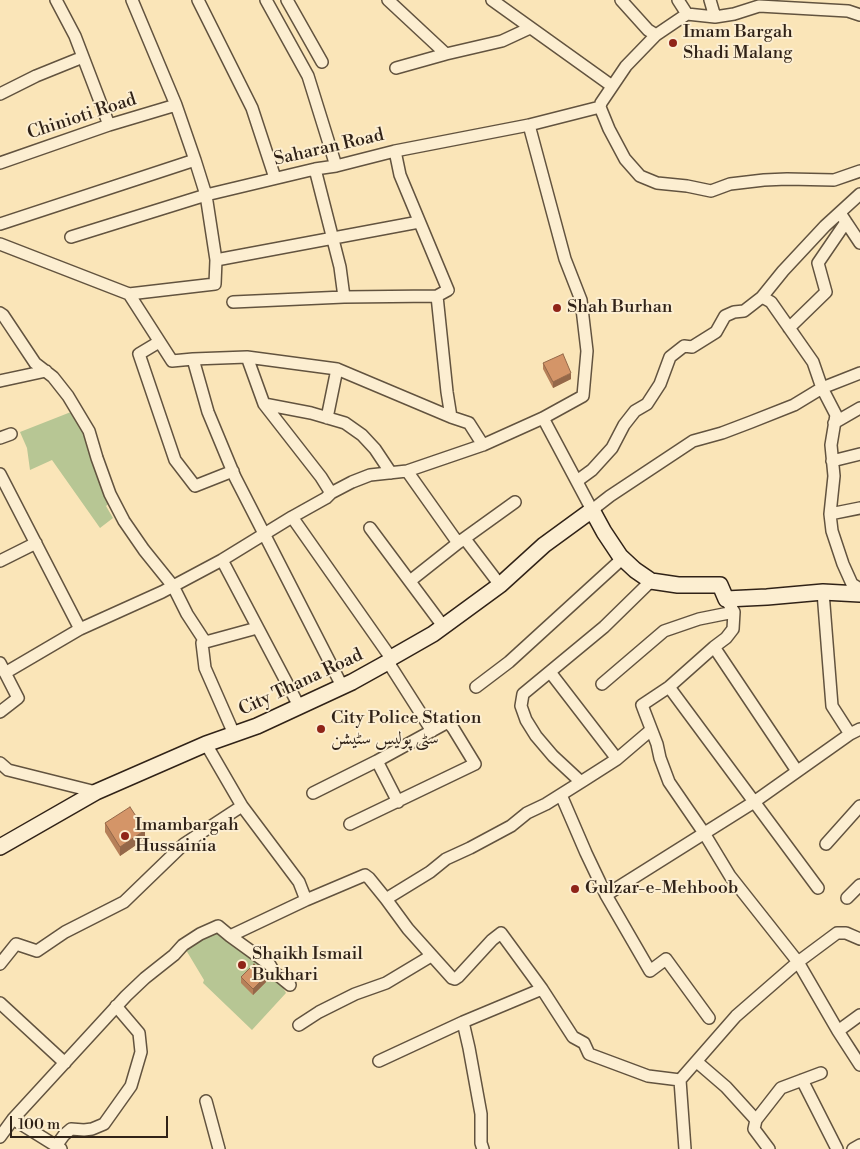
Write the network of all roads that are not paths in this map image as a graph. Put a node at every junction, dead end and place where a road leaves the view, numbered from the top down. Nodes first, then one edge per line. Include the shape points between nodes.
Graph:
1 (56, 0) edge
2 (132, 0) edge
3 (198, 0) edge
4 (266, 0) edge
5 (287, 0) edge
6 (388, 0) edge
7 (492, 0) edge
8 (621, 0) edge
9 (678, 0) edge
10 (710, 0) edge
11 (687, 14) junction
12 (860, 15) edge
13 (715, 17) junction
14 (530, 28) junction
15 (656, 35) junction
16 (446, 54) junction
17 (83, 57) junction
18 (322, 62) dead end
19 (396, 68) dead end
20 (612, 86) junction
21 (0, 94) edge
22 (176, 105) junction
23 (600, 107) junction
24 (109, 125) junction
25 (529, 125) junction
26 (395, 151) junction
27 (2, 158) edge
28 (195, 160) junction
29 (336, 166) junction
30 (316, 169) junction
31 (860, 172) edge
32 (275, 178) junction
33 (860, 194) edge
34 (206, 195) junction
35 (843, 217) junction
36 (419, 222) junction
37 (0, 224) edge
38 (70, 237) dead end
39 (333, 238) junction
40 (860, 243) edge
41 (0, 244) edge
42 (216, 260) junction
43 (129, 294) junction
44 (344, 296) junction
45 (437, 296) junction
46 (762, 297) junction
47 (233, 302) dead end
48 (1, 315) edge
49 (789, 328) junction
50 (159, 342) junction
51 (247, 357) junction
52 (193, 359) junction
53 (337, 369) junction
54 (46, 371) junction
55 (860, 373) edge
56 (0, 381) edge
57 (822, 388) junction
58 (264, 404) junction
59 (860, 408) edge
60 (452, 417) junction
61 (327, 418) junction
62 (543, 418) junction
63 (834, 423) junction
64 (483, 445) junction
65 (860, 454) edge
66 (832, 461) junction
67 (407, 471) junction
68 (233, 472) junction
69 (391, 473) junction
70 (0, 474) edge
71 (576, 481) junction
72 (331, 493) junction
73 (515, 502) dead end
74 (860, 508) edge
75 (592, 510) junction
76 (830, 514) junction
77 (292, 517) junction
78 (370, 528) dead end
79 (263, 534) junction
80 (462, 541) junction
81 (36, 542) junction
82 (623, 558) junction
83 (0, 560) edge
84 (222, 560) junction
85 (410, 581) junction
86 (651, 581) junction
87 (500, 585) junction
88 (173, 586) junction
89 (860, 590) edge
90 (823, 592) junction
91 (860, 594) edge
92 (730, 606) junction
93 (444, 626) junction
94 (257, 628) junction
95 (80, 629) junction
96 (202, 644) junction
97 (714, 647) junction
98 (390, 660) junction
99 (3, 668) edge
100 (550, 672) junction
101 (602, 684) dead end
102 (342, 686) junction
103 (476, 687) dead end
104 (669, 687) junction
105 (298, 706) junction
106 (0, 712) edge
107 (651, 730) junction
108 (432, 731) junction
109 (855, 731) edge
110 (234, 734) junction
111 (206, 744) junction
112 (617, 759) junction
113 (377, 761) junction
114 (0, 763) edge
115 (797, 771) junction
116 (581, 782) junction
117 (96, 792) junction
118 (313, 792) dead end
119 (561, 795) junction
120 (398, 802) junction
121 (754, 802) junction
122 (242, 806) junction
123 (860, 806) edge
124 (350, 824) dead end
125 (704, 833) junction
126 (826, 844) dead end
127 (0, 847) edge
128 (860, 885) edge
129 (818, 888) dead end
130 (606, 895) junction
131 (386, 898) junction
132 (847, 898) dead end
133 (306, 900) junction
134 (230, 936) junction
135 (860, 939) edge
136 (431, 956) junction
137 (798, 962) junction
138 (0, 964) edge
139 (290, 985) dead end
140 (542, 989) junction
141 (0, 1003) edge
142 (116, 1006) junction
143 (860, 1015) edge
144 (709, 1018) dead end
145 (463, 1022) junction
146 (299, 1025) dead end
147 (838, 1031) junction
148 (379, 1061) dead end
149 (696, 1062) junction
150 (65, 1063) junction
151 (860, 1065) edge
152 (821, 1073) dead end
153 (680, 1080) junction
154 (802, 1080) junction
155 (206, 1101) dead end
156 (13, 1120) junction
157 (756, 1120) junction
158 (0, 1136) edge
159 (860, 1145) edge
160 (685, 1147) edge
161 (59, 1148) edge
162 (219, 1149) edge
163 (483, 1149) edge
164 (673, 1149) edge
165 (769, 1149) edge
166 (837, 1149) edge
167 (853, 1149) edge

1 - 17 street
2 - 22 street
3 - 32 street via 252,108
4 - 29 street via 308,76
5 - 18 street
6 - 16 street
7 - 14 street
8 - 15 street
9 - 11 street
10 - 13 street
11 - 13 street
11 - 15 street
12 - 13 street via 848,11 759,6
14 - 16 street via 502,42
14 - 20 street
15 - 20 street
16 - 19 street
17 - 21 street
17 - 24 street
20 - 23 street
22 - 24 street, Chinioti Road
22 - 28 street
23 - 25 street, Saharan Road
23 - 31 street via 624,159 640,176 657,183 711,191 730,184 764,180 834,180
24 - 27 street, Chinioti Road
25 - 26 street, Saharan Road
25 - 62 street via 581,300 587,351 583,396
26 - 29 street, Saharan Road
26 - 36 street via 400,176
28 - 34 street
28 - 37 street
29 - 30 street, Saharan Road
30 - 32 street, Saharan Road
30 - 39 street
32 - 34 street, Saharan Road
33 - 35 street
34 - 38 street, Saharan Road
34 - 42 street
35 - 40 street
35 - 46 street via 825,226
35 - 49 street via 818,263 826,292
36 - 39 street
36 - 45 street via 448,290
39 - 42 street
39 - 44 street
41 - 43 street
42 - 43 street via 215,284
43 - 50 street
44 - 45 street
44 - 47 street
45 - 60 street
46 - 49 street via 771,302
46 - 71 street via 744,311 725,316 716,332 692,347 684,346 670,357 660,384 647,404 624,425 612,448 592,470
48 - 54 street via 35,363
49 - 57 street via 813,362
50 - 52 street via 172,361
50 - 68 street via 139,354 175,460 195,486
51 - 52 street
51 - 53 street
51 - 58 street
52 - 68 street via 208,412
53 - 60 street
53 - 61 street
54 - 56 street
54 - 88 street via 68,396 89,431 110,494 124,521
55 - 57 street
57 - 63 street via 836,415
57 - 75 street via 776,412 722,433 693,440
58 - 61 street
58 - 72 street
59 - 63 street
60 - 64 street via 469,423
61 - 69 street via 345,423 362,435
62 - 64 street
62 - 71 street
63 - 66 street via 830,445
64 - 67 street
65 - 66 street
66 - 76 street via 834,476
67 - 69 street
67 - 80 street
68 - 79 street
69 - 72 street via 370,475
70 - 81 street
71 - 75 street
72 - 77 street
73 - 80 street
74 - 76 street
75 - 82 street
75 - 87 street, City Thana Road via 544,545
76 - 89 street via 843,564 852,584
77 - 79 street
77 - 98 street
78 - 85 street
79 - 84 street
79 - 102 street
80 - 85 street
80 - 87 street
81 - 83 street
81 - 95 street
82 - 86 street
82 - 103 street via 509,662
84 - 88 street
84 - 94 street
85 - 93 street
86 - 92 street via 720,585
86 - 100 street via 604,627
87 - 93 street, City Thana Road
88 - 95 street
88 - 96 street via 204,640
90 - 91 street
90 - 92 street via 767,597
90 - 109 street via 832,706
92 - 97 street via 733,629
92 - 101 street via 664,631
93 - 98 street, City Thana Road
94 - 96 street
94 - 105 street
95 - 99 street
96 - 110 street via 205,668
97 - 104 street
97 - 115 street
98 - 102 street, City Thana Road
98 - 108 street
99 - 106 street via 18,698
100 - 112 street
100 - 116 street via 524,694 521,706 536,736
102 - 105 street, City Thana Road
104 - 107 street via 642,705
104 - 121 street
105 - 110 street, City Thana Road
107 - 112 street
107 - 125 street via 669,782
108 - 113 street
108 - 120 street via 448,722 475,764
109 - 115 street
110 - 111 street, City Thana Road
111 - 117 street, City Thana Road
111 - 122 street
112 - 116 street
113 - 118 street
113 - 120 street
114 - 117 street via 8,770
115 - 121 street
116 - 119 street
117 - 127 street, City Thana Road
119 - 130 street
119 - 131 street via 527,813 511,826 446,859
120 - 124 street
121 - 125 street
121 - 129 street
122 - 133 street via 299,882
122 - 138 street via 184,844 124,902 65,932 37,951 16,944
123 - 126 street
125 - 130 street
125 - 137 street via 730,876
128 - 132 street
130 - 144 street via 650,971 666,959
131 - 133 street via 365,875
131 - 136 street
133 - 134 street
134 - 139 street via 270,965
134 - 142 street via 218,926 200,934 183,945
135 - 137 street via 837,933
136 - 140 street via 454,979 501,933
136 - 146 street via 386,983 355,994
137 - 147 street
137 - 149 street via 736,1016
140 - 145 street
140 - 153 street via 573,1037 584,1043 589,1054 648,1076
141 - 150 street
142 - 150 street
142 - 161 street via 139,1033 141,1052 131,1086 104,1124 84,1130 71,1129 64,1135
143 - 147 street
145 - 148 street
145 - 163 street via 481,1114
147 - 151 street
149 - 153 street
149 - 157 street via 726,1087
150 - 156 street
152 - 154 street
153 - 160 street
154 - 157 street via 781,1088
154 - 166 street
155 - 162 street
156 - 158 street
156 - 161 street
157 - 165 street via 754,1129
159 - 167 street
160 - 164 street

